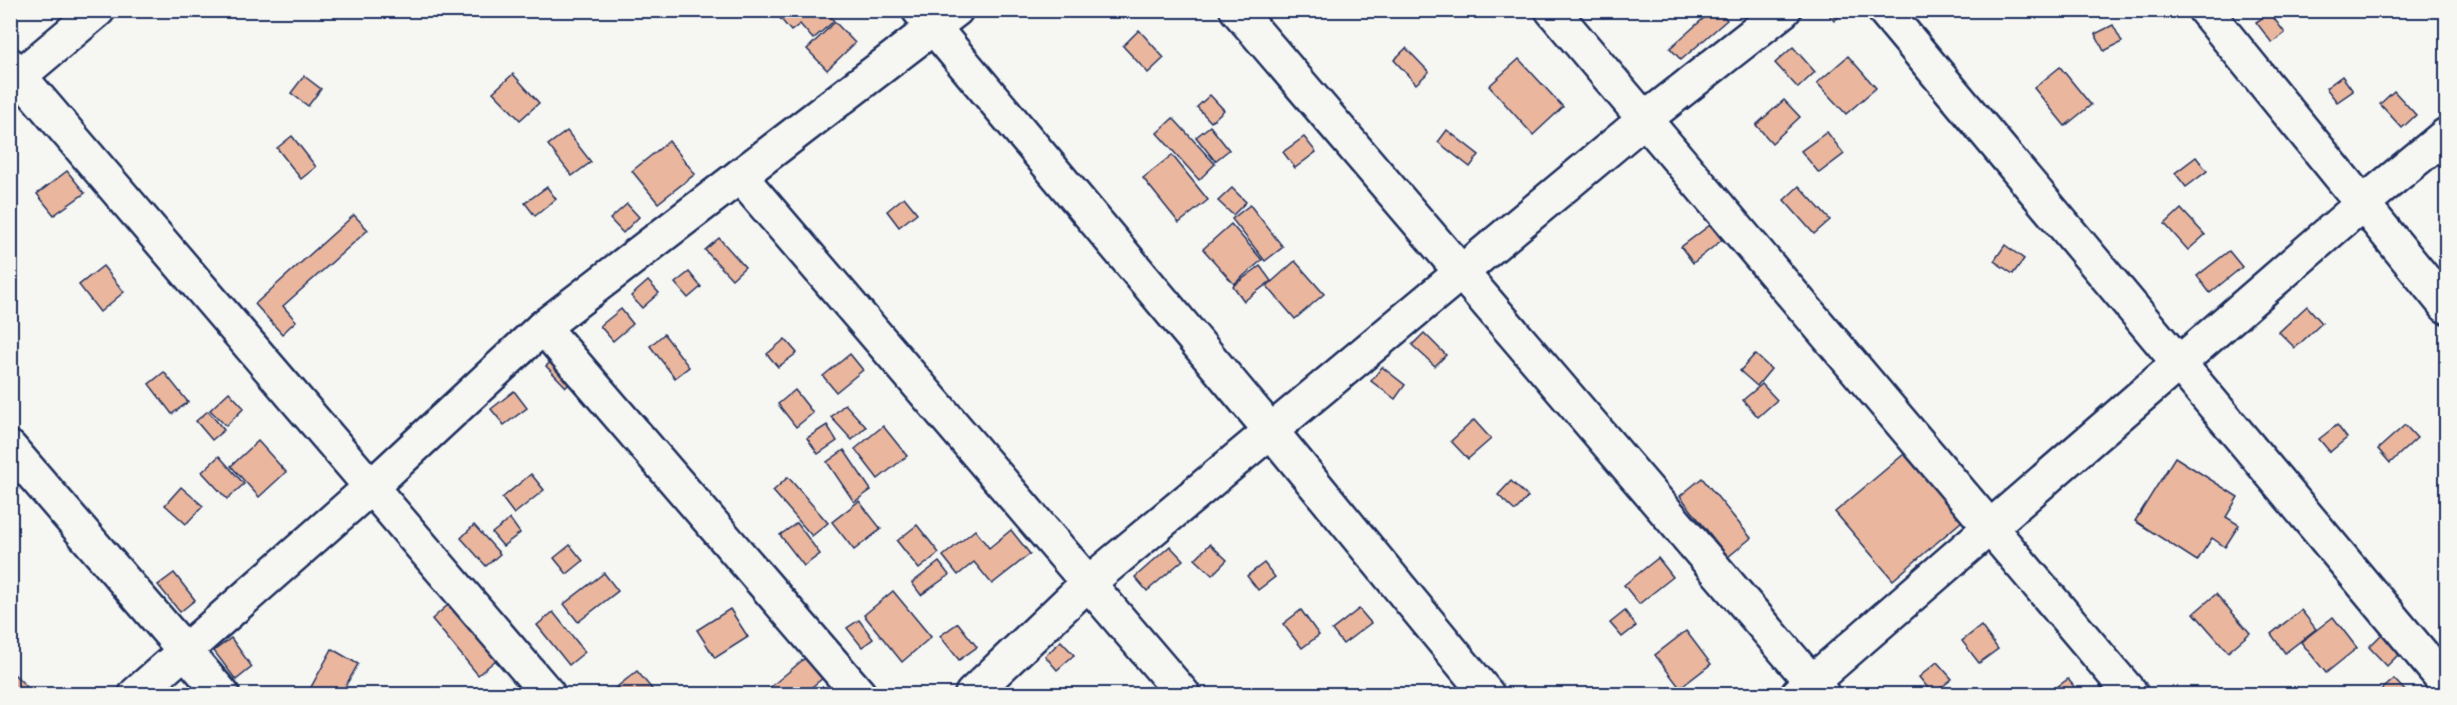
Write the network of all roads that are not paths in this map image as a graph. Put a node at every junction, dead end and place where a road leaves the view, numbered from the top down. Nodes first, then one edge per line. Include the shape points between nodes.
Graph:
1 (98, 10) edge
2 (1237, 10) edge
3 (1552, 10) edge
4 (1784, 10) edge
5 (1884, 10) edge
6 (2205, 10) edge
7 (936, 16) edge
8 (14, 75) edge
9 (1644, 120) junction
10 (2446, 135) edge
11 (740, 176) junction
12 (2362, 204) junction
13 (1462, 273) junction
14 (2446, 306) edge
15 (543, 327) junction
16 (2178, 363) junction
17 (1271, 431) junction
18 (10, 447) edge
19 (371, 487) junction
20 (1989, 528) junction
21 (1087, 584) junction
22 (185, 652) junction
23 (2446, 683) edge
24 (1811, 690) edge
25 (136, 694) edge
26 (222, 694) edge
27 (548, 694) edge
28 (859, 694) edge
29 (972, 694) edge
30 (1183, 694) edge
31 (1487, 694) edge
32 (2131, 694) edge

1 - 8 street
2 - 13 street
3 - 9 street
4 - 9 street
5 - 16 street
6 - 12 street
7 - 11 street
7 - 17 street
8 - 19 street
9 - 13 street
9 - 20 street
10 - 12 street
11 - 15 street
11 - 21 street
12 - 14 street
12 - 16 street
13 - 17 street
13 - 24 street
15 - 19 street
15 - 28 street
16 - 20 street
16 - 23 street
17 - 21 street
17 - 31 street
18 - 22 street
19 - 22 street
19 - 27 street
20 - 24 street
20 - 32 street
21 - 29 street
21 - 30 street
22 - 25 street
22 - 26 street

